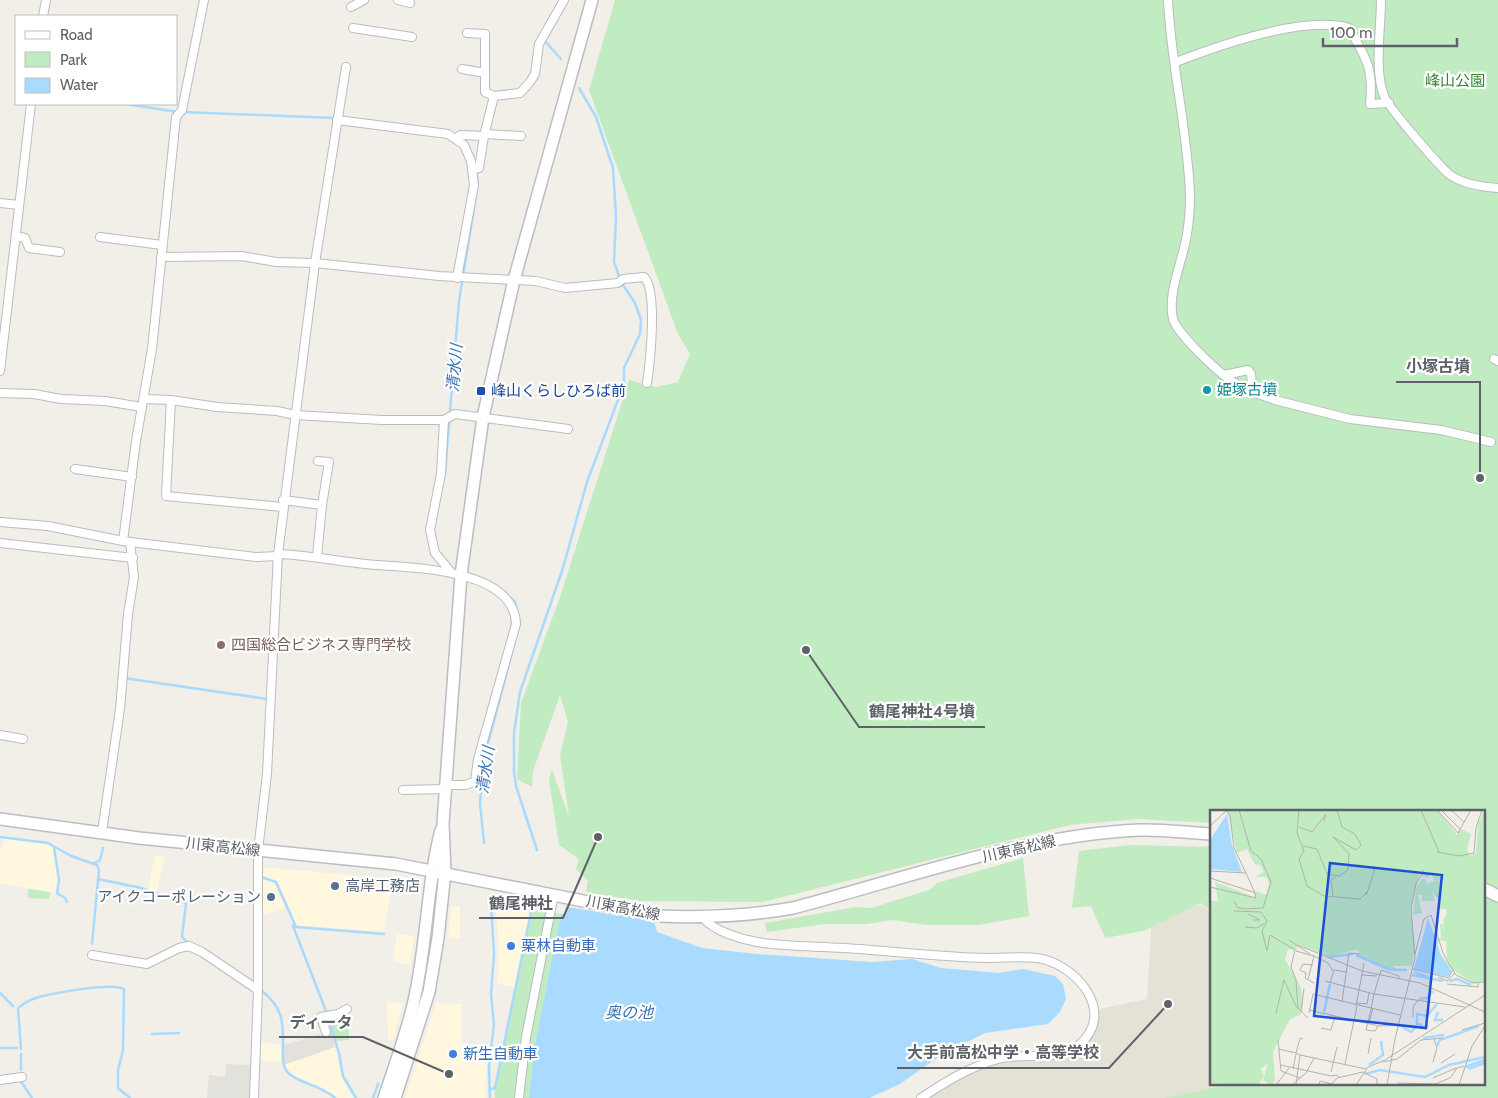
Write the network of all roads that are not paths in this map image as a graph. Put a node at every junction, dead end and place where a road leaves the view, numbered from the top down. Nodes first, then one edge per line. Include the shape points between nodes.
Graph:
1 (46, 0) edge
2 (204, 0) edge
3 (364, 0) edge
4 (398, 0) edge
5 (564, 0) edge
6 (592, 0) edge
7 (1168, 0) edge
8 (1381, 0) edge
9 (410, 3) dead end
10 (351, 7) dead end
11 (43, 15) edge
12 (353, 28) dead end
13 (467, 33) dead end
14 (412, 37) dead end
15 (1176, 62) junction
16 (346, 66) dead end
17 (462, 69) dead end
18 (485, 73) junction
19 (494, 96) junction
20 (1388, 103) junction
21 (31, 105) edge
22 (336, 120) junction
23 (484, 135) junction
24 (458, 136) junction
25 (521, 136) dead end
26 (476, 169) junction
27 (1498, 188) edge
28 (0, 203) edge
29 (19, 205) junction
30 (16, 236) junction
31 (100, 237) dead end
32 (162, 245) junction
33 (60, 252) dead end
34 (161, 257) junction
35 (315, 263) junction
36 (457, 278) junction
37 (514, 280) junction
38 (0, 371) edge
39 (1224, 374) junction
40 (647, 383) dead end
41 (1242, 388) junction
42 (0, 393) edge
43 (171, 400) junction
44 (143, 403) junction
45 (295, 415) junction
46 (483, 417) junction
47 (445, 420) junction
48 (568, 429) dead end
49 (1491, 442) dead end
50 (318, 461) dead end
51 (75, 469) dead end
52 (132, 477) junction
53 (283, 504) junction
54 (322, 505) junction
55 (0, 522) edge
56 (127, 541) junction
57 (0, 543) edge
58 (278, 555) junction
59 (133, 558) junction
60 (317, 558) junction
61 (450, 571) junction
62 (461, 575) junction
63 (0, 735) edge
64 (23, 739) dead end
65 (446, 787) junction
66 (403, 790) dead end
67 (0, 819) edge
68 (443, 824) junction
69 (102, 832) junction
70 (1210, 834) edge
71 (258, 851) junction
72 (432, 870) junction
73 (446, 872) junction
74 (1486, 890) edge
75 (554, 894) junction
76 (1498, 896) edge
77 (703, 918) junction
78 (92, 955) dead end
79 (258, 990) junction
80 (346, 1009) dead end
81 (326, 1032) dead end
82 (22, 1077) dead end
83 (0, 1080) edge
84 (254, 1098) edge
85 (384, 1098) edge
86 (395, 1098) edge
87 (519, 1098) edge
88 (921, 1098) edge

1 - 11 street
2 - 32 street via 182,110 176,117
3 - 10 street
4 - 9 street
5 - 19 street via 539,44 535,74 530,82 520,93
6 - 37 street
7 - 15 street
8 - 20 street via 1380,76
12 - 14 street
13 - 18 street via 485,34
15 - 20 street via 1216,46 1300,26 1335,24 1349,28 1368,61 1372,82 1370,104
15 - 39 street via 1190,198 1187,234 1172,303 1174,321 1182,336
16 - 22 street
17 - 18 street
18 - 19 street via 485,92
19 - 23 street
20 - 27 street via 1450,175 1464,182
21 - 29 street
22 - 24 street
22 - 35 street
23 - 24 street
23 - 25 street
23 - 26 street
24 - 26 street
26 - 36 street
28 - 29 street
29 - 30 street
30 - 33 street via 25,238 29,248
30 - 38 street
31 - 32 street
32 - 34 street
34 - 35 street via 242,256 276,262
34 - 44 street
35 - 36 street
35 - 45 street
36 - 37 street
37 - 40 street via 565,288 644,277 649,285 653,341
37 - 46 street
39 - 41 street
39 - 41 street via 1248,370 1252,383
41 - 49 street via 1350,419 1442,430
42 - 44 street
43 - 44 street
43 - 45 street
43 - 53 street via 166,496
44 - 52 street
45 - 47 street
45 - 53 street
46 - 47 street via 455,414
46 - 48 street
46 - 62 street
47 - 61 street via 441,474 430,530 435,553
50 - 54 street via 329,462
51 - 52 street
52 - 56 street
53 - 54 street
53 - 58 street
54 - 60 street
55 - 56 street via 48,526
56 - 58 street via 256,557
56 - 59 street
57 - 59 street
58 - 60 street
58 - 71 street via 267,774
59 - 69 street via 134,577 120,709
60 - 61 street
61 - 62 street
62 - 65 street
62 - 65 street via 500,593 516,615 516,624 478,759 475,781
63 - 64 street
65 - 66 street
65 - 68 street
67 - 69 street, 川東高松線
68 - 72 street
68 - 73 street
69 - 71 street, 川東高松線
70 - 77 street, 川東高松線 via 1142,830 1065,839 1004,851 793,908
71 - 72 street, 川東高松線
71 - 79 street
72 - 73 street, 川東高松線
72 - 85 street via 415,996
73 - 75 street, 川東高松線
73 - 86 street via 429,992
74 - 76 street
75 - 77 street, 川東高松線 via 659,916
75 - 87 street via 526,1038
77 - 88 street via 720,930 757,942 986,958 1038,958 1054,963 1088,989 1095,1010 1087,1037 1078,1046 1053,1055 1000,1058 976,1066
78 - 79 street via 147,964 189,946
79 - 84 street
80 - 81 street via 321,1017
82 - 83 street

